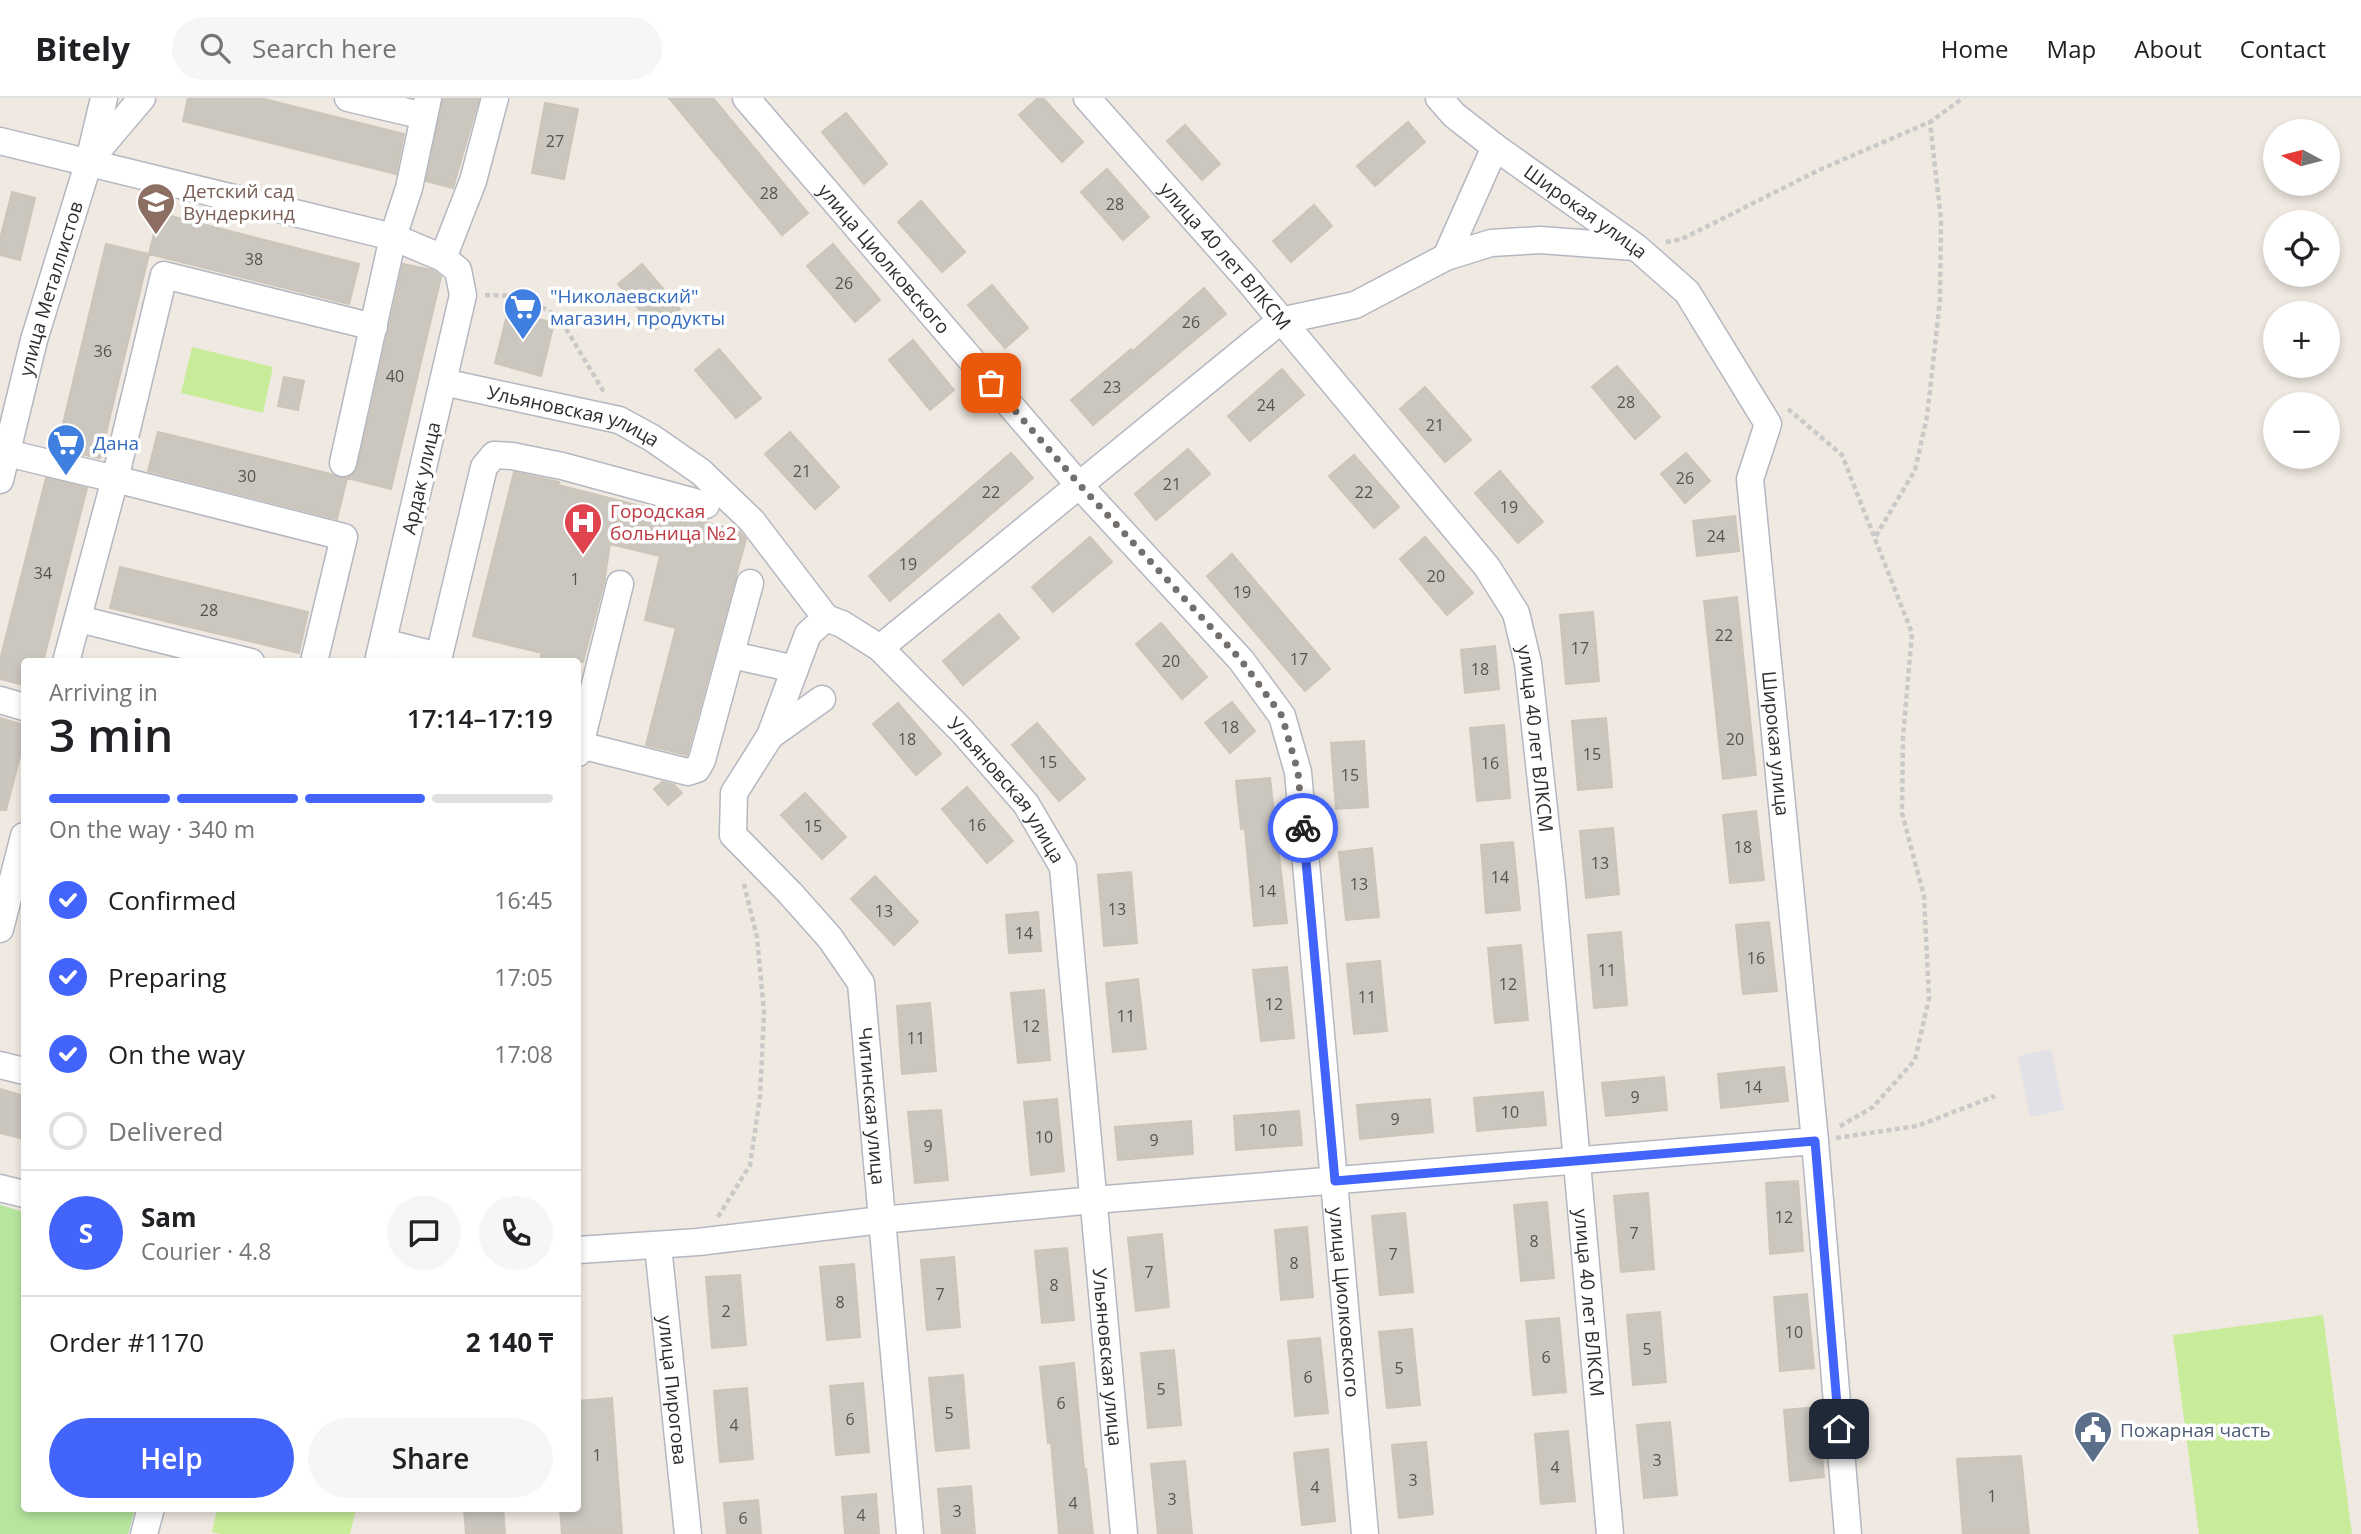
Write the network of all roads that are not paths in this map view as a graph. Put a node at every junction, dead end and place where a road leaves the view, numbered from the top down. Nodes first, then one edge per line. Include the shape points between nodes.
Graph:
1 (104, 98) edge
2 (142, 98) edge
3 (348, 98) edge
4 (495, 98) edge
5 (746, 98) edge
6 (1087, 98) edge
7 (1438, 98) edge
8 (426, 107) edge
9 (0, 141) edge
10 (1495, 147) junction
11 (89, 161) junction
12 (393, 237) junction
13 (1636, 247) junction
14 (1446, 257) junction
15 (443, 258) junction
16 (1280, 321) junction
17 (374, 327) junction
18 (443, 382) junction
19 (7, 453) junction
20 (342, 463) dead end
21 (115, 479) junction
22 (0, 480) edge
23 (1079, 484) junction
24 (706, 505) dead end
25 (750, 583) dead end
26 (620, 584) dead end
27 (826, 618) junction
28 (79, 619) junction
29 (880, 648) junction
30 (381, 652) edge
31 (732, 655) junction
32 (67, 658) edge
33 (235, 658) edge
34 (315, 658) edge
35 (429, 658) edge
36 (445, 658) edge
37 (795, 669) junction
38 (822, 699) dead end
39 (0, 700) edge
40 (21, 705) edge
41 (770, 736) junction
42 (581, 741) edge
43 (581, 749) edge
44 (21, 848) edge
45 (0, 929) edge
46 (0, 1065) edge
47 (21, 1070) edge
48 (1815, 1141) junction
49 (1578, 1161) junction
50 (1335, 1181) junction
51 (0, 1188) edge
52 (21, 1193) edge
53 (1094, 1200) junction
54 (881, 1220) junction
55 (658, 1246) junction
56 (581, 1250) edge
57 (150, 1512) edge
58 (144, 1534) edge
59 (688, 1534) edge
60 (909, 1534) edge
61 (1124, 1534) edge
62 (1364, 1534) edge
63 (1610, 1534) edge
64 (1848, 1534) edge

1 - 11 street, улица Металлистов
2 - 11 street
3 - 8 street
4 - 15 street via 473,180
5 - 23 street, улица Циолковского
6 - 16 street, улица 40 лет ВЛКСМ
7 - 10 street, Широкая улица
8 - 12 street
9 - 11 street
10 - 13 street, Широкая улица
10 - 14 street
11 - 12 street
11 - 19 street, улица Металлистов via 34,340
12 - 15 street
12 - 17 street
13 - 14 street via 1540,240 1491,243
13 - 48 street, Широкая улица via 1687,292 1768,424 1749,479
14 - 16 street via 1355,305
15 - 18 street, Ардак улица via 458,270 463,295
16 - 23 street
16 - 49 street, улица 40 лет ВЛКСМ via 1487,567 1516,613 1529,675
17 - 20 street
17 - 21 street via 164,275
18 - 27 street, Ульяновская улица via 619,420 652,438 701,472 752,521
18 - 30 street, Ардак улица
19 - 21 street
19 - 22 street, улица Металлистов
21 - 28 street
21 - 34 street via 344,537
23 - 29 street
23 - 50 street, улица Циолковского via 1241,660 1282,716 1298,772
24 - 36 street via 562,466 494,455 484,467
25 - 31 street
26 - 42 street
27 - 29 street, Ульяновская улица
27 - 37 street via 808,634
28 - 32 street
28 - 33 street
29 - 53 street, Ульяновская улица via 1026,804 1063,867
30 - 35 street
31 - 37 street
31 - 43 street via 702,760 693,772
37 - 41 street
38 - 41 street
39 - 40 street
41 - 54 street, Читинская улица via 734,793 733,835 830,938 861,983
44 - 45 street
46 - 47 street
48 - 49 street
48 - 64 street, Широкая улица
49 - 50 street
49 - 63 street, улица 40 лет ВЛКСМ
50 - 53 street
50 - 62 street, улица Циолковского
51 - 52 street
53 - 54 street
53 - 61 street, Ульяновская улица
54 - 55 street
54 - 60 street, Читинская улица
55 - 56 street
55 - 59 street, улица Пирогова
57 - 58 street

